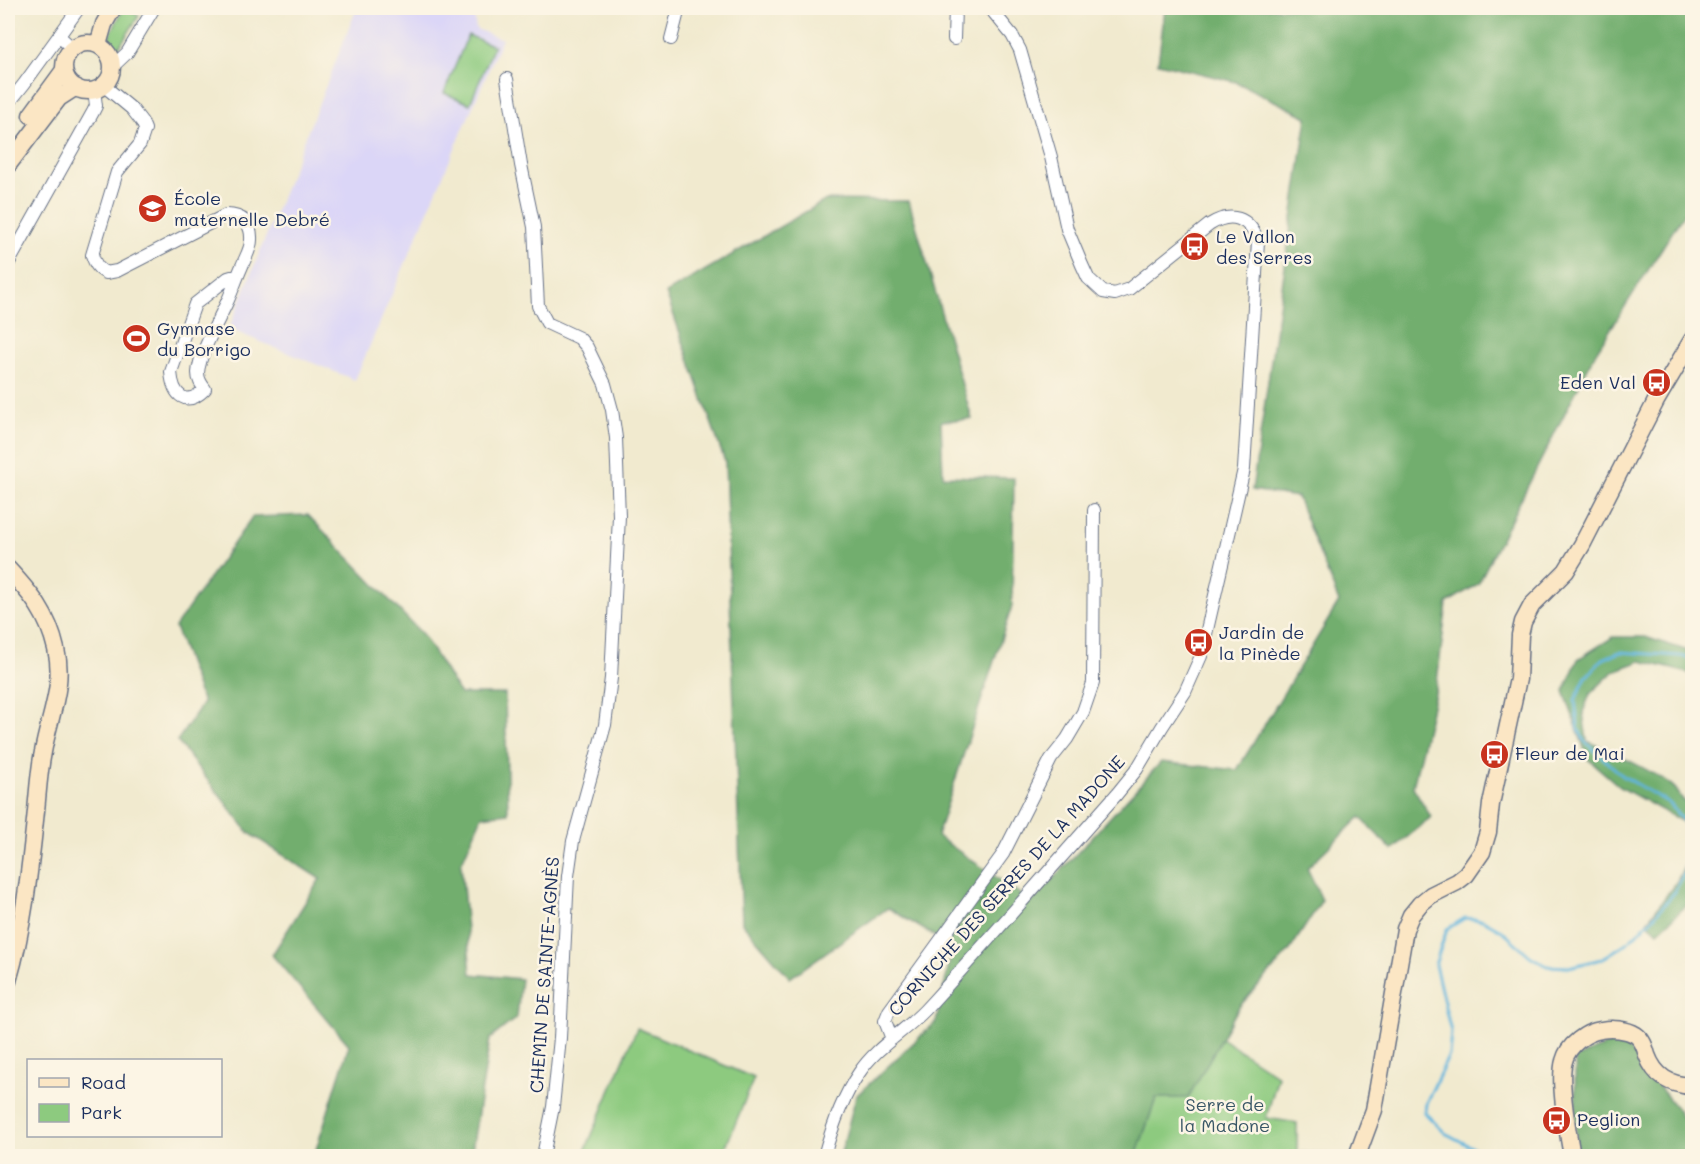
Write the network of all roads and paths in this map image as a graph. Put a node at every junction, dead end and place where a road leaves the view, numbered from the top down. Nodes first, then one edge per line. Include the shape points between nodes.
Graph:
1 (79, 8) edge
2 (113, 8) edge
3 (154, 8) edge
4 (679, 8) edge
5 (955, 8) edge
6 (990, 8) edge
7 (59, 36) junction
8 (671, 39) dead end
9 (954, 39) dead end
10 (98, 45) junction
11 (72, 48) junction
12 (111, 68) junction
13 (64, 70) junction
14 (507, 79) dead end
15 (76, 87) junction
16 (98, 87) junction
17 (8, 104) edge
18 (8, 147) edge
19 (8, 165) edge
20 (8, 264) edge
21 (238, 275) junction
22 (1692, 340) edge
23 (1094, 510) dead end
24 (8, 569) edge
25 (8, 981) edge
26 (892, 1039) junction
27 (1692, 1086) edge
28 (543, 1156) edge
29 (824, 1156) edge
30 (1357, 1156) edge
31 (1572, 1156) edge

1 - 7 street
2 - 10 street
3 - 12 street via 127,53
4 - 8 street
5 - 9 street
6 - 26 street, CORNICHE DES SERRES DE LA MADONE via 1020,50 1067,229 1094,285 1115,294 1129,290 1223,218 1235,217 1254,230 1258,241 1244,469 1201,656 1185,692 1116,795 924,1011
7 - 11 street
7 - 17 street
10 - 11 street via 84,43
10 - 12 street via 110,58
11 - 13 street
12 - 16 street via 107,80
13 - 15 street
13 - 18 street
14 - 28 street, CHEMIN DE SAINTE-AGNÈS via 534,227 538,306 547,323 579,338 587,347 605,384 616,438 619,516 611,678 605,725 573,841 560,1038
15 - 16 street
15 - 19 street via 54,103
16 - 20 street via 93,112
16 - 21 street via 132,109 144,129 140,144 117,172 92,255 94,263 106,273 117,271 215,220 236,215 248,223 252,243
21 - 21 street via 228,278 195,304 171,372 178,395 196,398 205,389 198,372
22 - 30 street via 1582,545 1566,571 1532,605 1523,622 1518,679 1482,852 1466,875 1420,904 1405,929 1374,1110
23 - 26 street via 1093,683 1083,712 1051,759 1003,854 889,1011 885,1021
24 - 25 street via 46,617 60,672 43,752 22,913
26 - 29 street, CORNICHE DES SERRES DE LA MADONE via 860,1071 847,1093
27 - 31 street via 1663,1079 1654,1069 1644,1044 1624,1030 1611,1028 1580,1038 1564,1060 1563,1073

